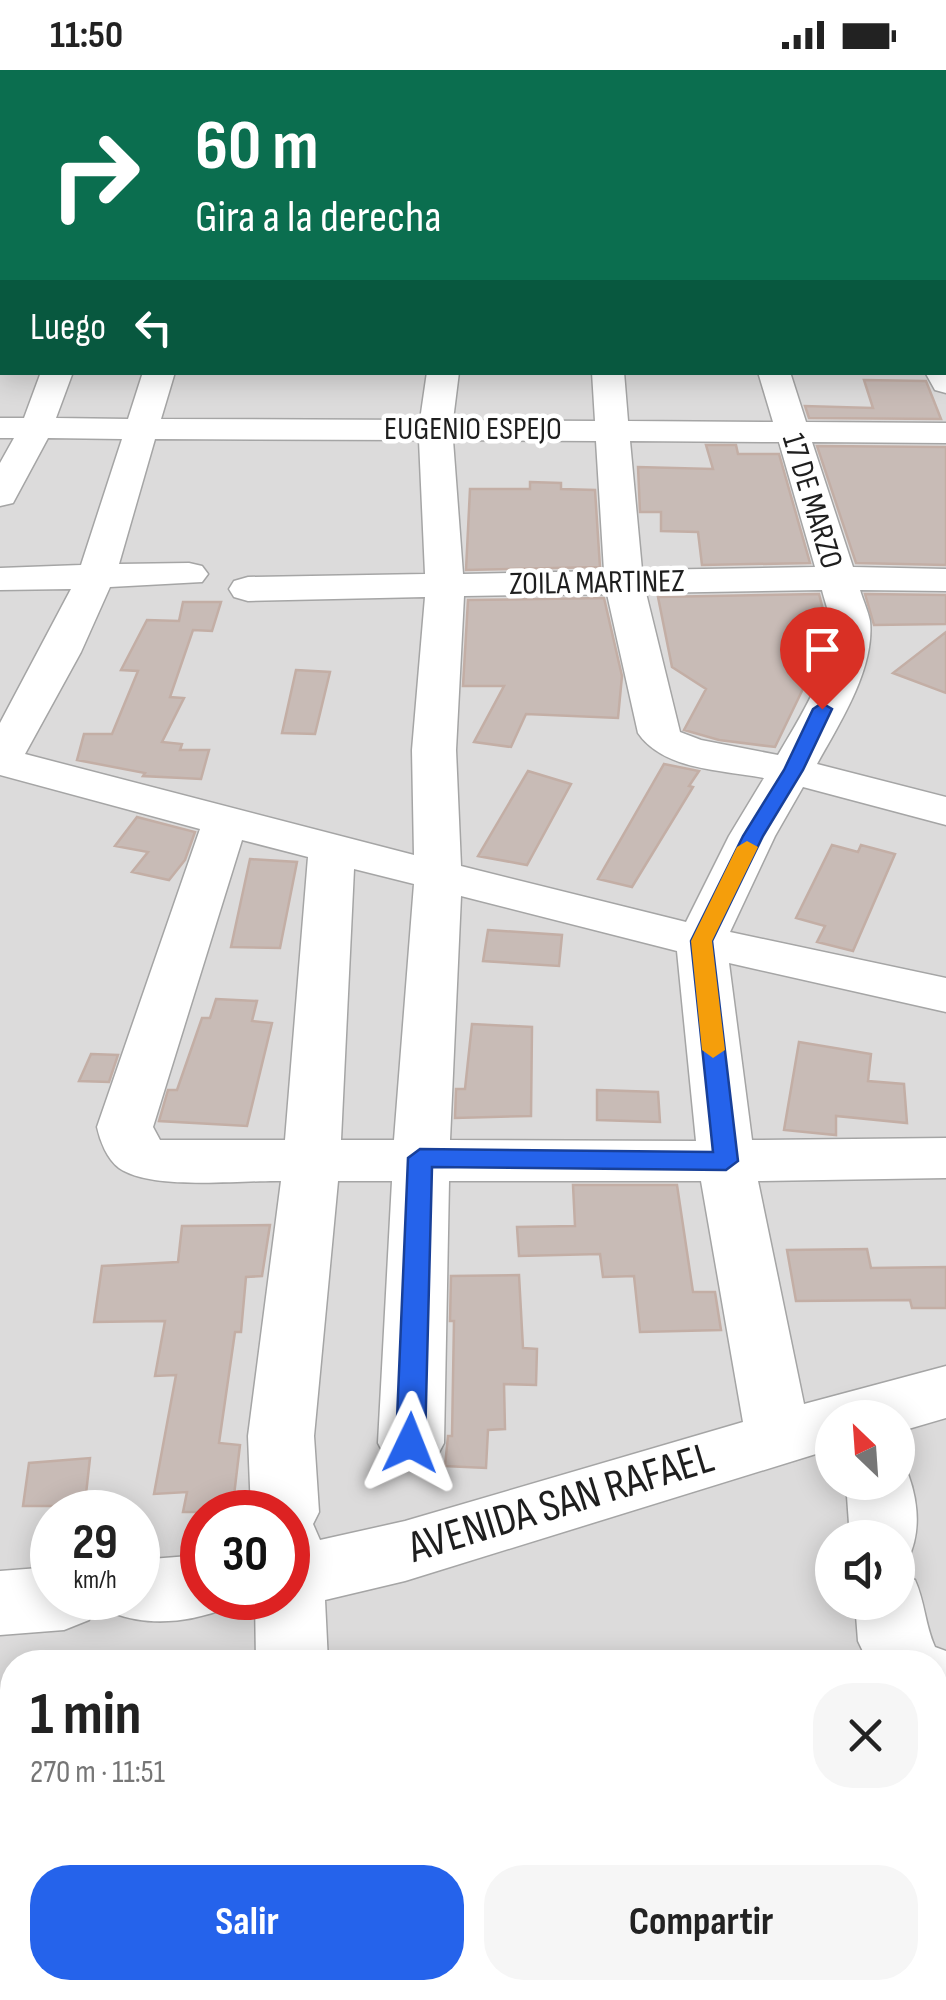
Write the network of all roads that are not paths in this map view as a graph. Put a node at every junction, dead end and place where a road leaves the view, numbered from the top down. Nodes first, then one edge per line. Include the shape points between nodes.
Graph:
1 (56, 375) edge
2 (158, 375) edge
3 (443, 375) edge
4 (608, 375) edge
5 (775, 375) edge
6 (0, 428) edge
7 (36, 428) junction
8 (435, 428) junction
9 (142, 430) junction
10 (610, 430) junction
11 (946, 433) edge
12 (791, 434) junction
13 (0, 495) edge
14 (97, 574) junction
15 (188, 574) dead end
16 (836, 578) junction
17 (0, 579) edge
18 (946, 580) edge
19 (624, 582) junction
20 (445, 587) junction
21 (248, 588) dead end
22 (0, 761) edge
23 (794, 770) junction
24 (946, 811) edge
25 (225, 822) junction
26 (332, 849) junction
27 (438, 874) junction
28 (712, 920) junction
29 (946, 995) edge
30 (420, 1158) junction
31 (946, 1158) edge
32 (312, 1161) junction
33 (726, 1161) junction
34 (946, 1392) edge
35 (832, 1400) edge
36 (915, 1401) edge
37 (815, 1429) edge
38 (410, 1443) dead end
39 (284, 1490) edge
40 (310, 1552) edge
41 (30, 1601) edge
42 (0, 1603) edge
43 (290, 1620) edge
44 (892, 1620) edge
45 (292, 1650) edge
46 (899, 1650) edge

1 - 7 street
2 - 9 street
3 - 8 street
4 - 10 street
5 - 12 street, 17 DE MARZO
6 - 7 street, EUGENIO ESPEJO
7 - 9 street, EUGENIO ESPEJO
7 - 13 street
8 - 9 street, EUGENIO ESPEJO
8 - 10 street, EUGENIO ESPEJO
8 - 20 street
9 - 14 street
10 - 12 street, EUGENIO ESPEJO
10 - 19 street
11 - 12 street, EUGENIO ESPEJO
12 - 16 street, 17 DE MARZO
14 - 15 street
14 - 17 street
14 - 22 street
16 - 18 street, ZOILA MARTINEZ
16 - 19 street, ZOILA MARTINEZ
16 - 23 street, 17 DE MARZO via 851,647
19 - 20 street, ZOILA MARTINEZ
19 - 23 street via 665,742
20 - 21 street, ZOILA MARTINEZ
20 - 27 street via 434,750
22 - 25 street
23 - 24 street
23 - 28 street, 17 DE MARZO
25 - 26 street
25 - 32 street via 126,1128 128,1143 139,1156 156,1160
26 - 27 street
26 - 32 street
27 - 28 street
27 - 30 street
28 - 29 street
28 - 33 street
30 - 32 street
30 - 33 street
30 - 38 street
31 - 33 street
32 - 39 street via 281,1436
33 - 35 street
34 - 36 street, AVENIDA SAN RAFAEL
37 - 40 street, AVENIDA SAN RAFAEL via 405,1551
41 - 42 street
43 - 45 street
44 - 46 street

